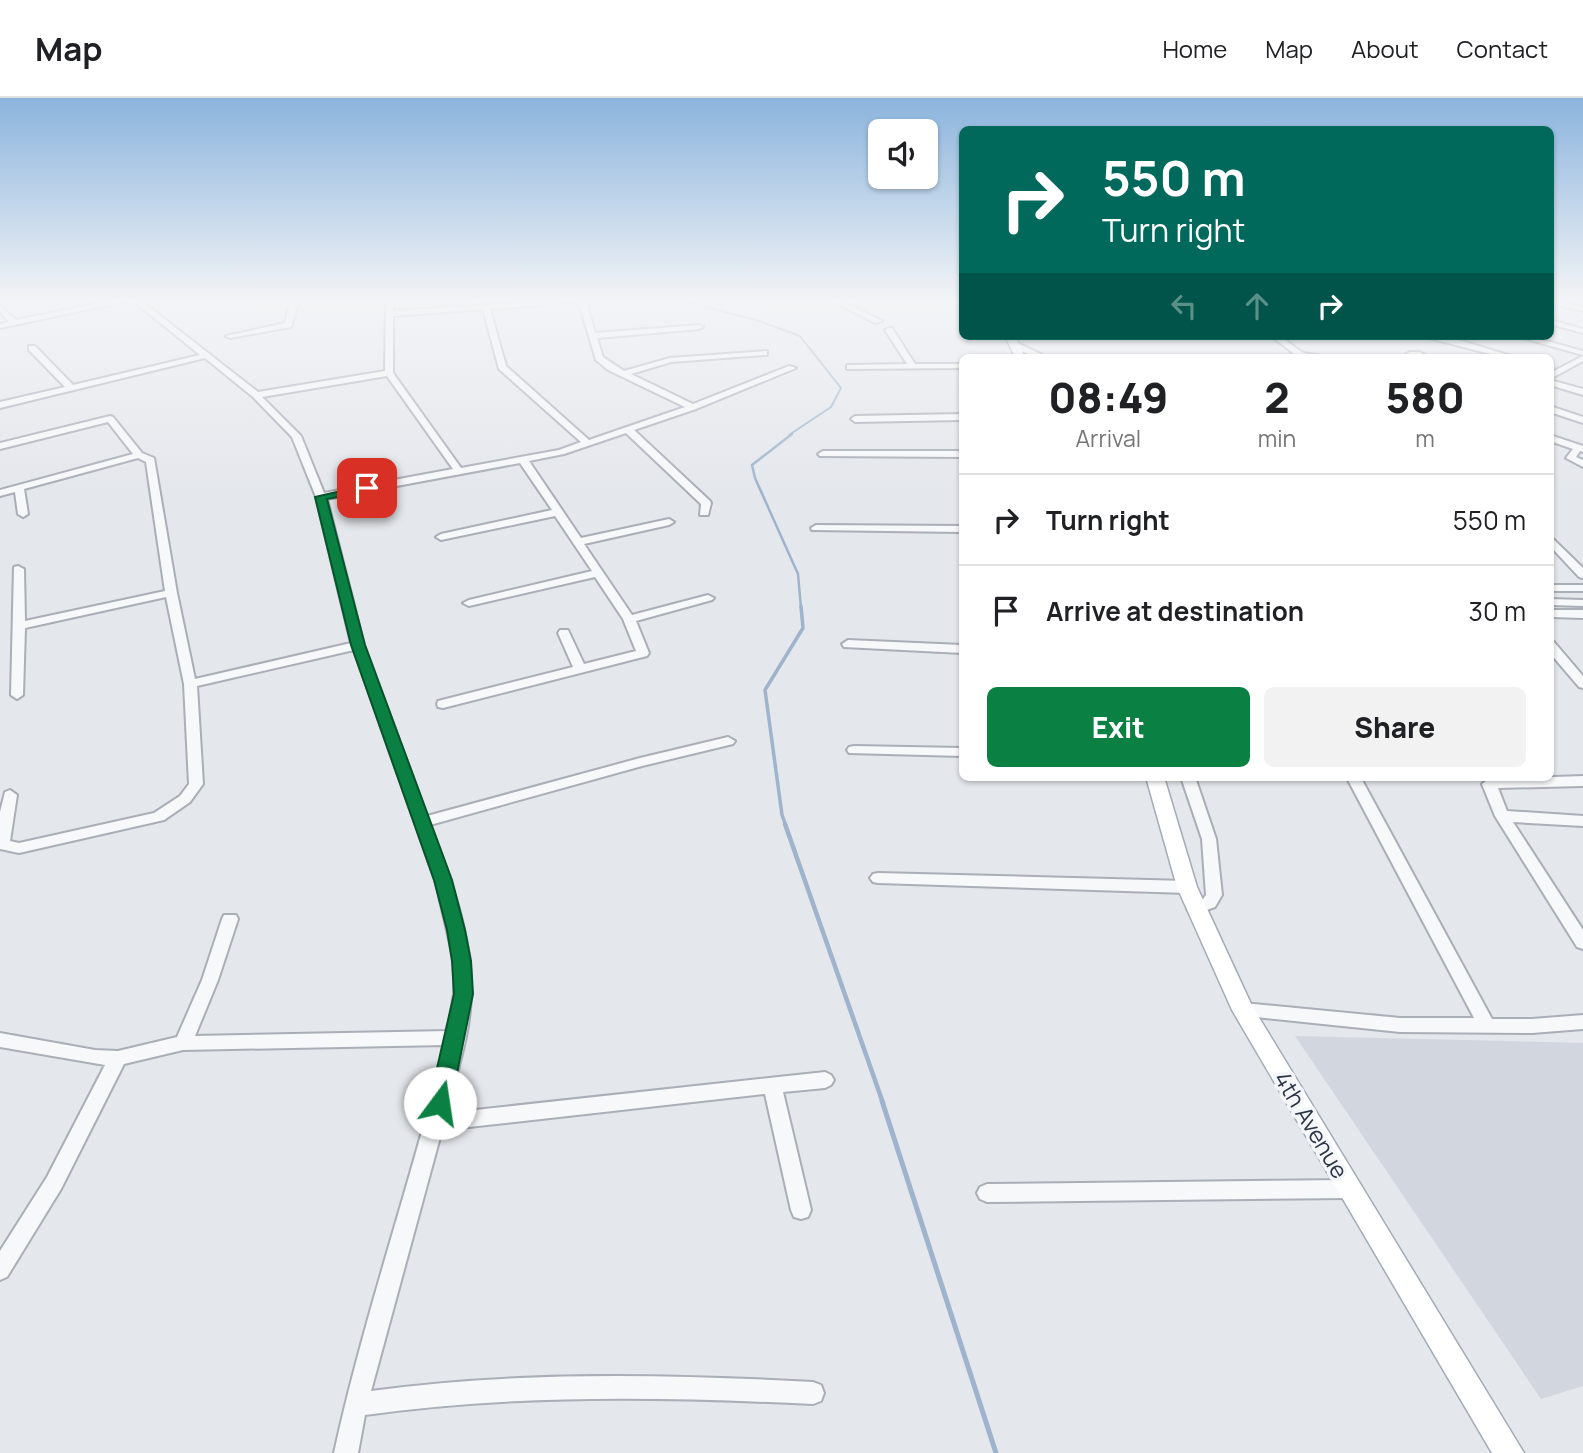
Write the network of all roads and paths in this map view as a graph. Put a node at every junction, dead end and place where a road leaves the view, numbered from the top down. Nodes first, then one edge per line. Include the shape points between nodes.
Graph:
1 (46, 362) edge
2 (177, 362) edge
3 (212, 362) edge
4 (389, 362) edge
5 (501, 362) edge
6 (604, 362) edge
7 (663, 362) edge
8 (910, 362) edge
9 (1573, 363) joint
10 (959, 366) edge
11 (1583, 366) edge
12 (913, 367) junction
13 (792, 368) dead end
14 (850, 368) dead end
15 (1554, 369) edge
16 (1560, 370) junction
17 (389, 373) junction
18 (624, 374) junction
19 (1554, 374) edge
20 (1554, 384) edge
21 (70, 387) junction
22 (1583, 392) edge
23 (256, 395) junction
24 (0, 405) edge
25 (693, 407) junction
26 (1554, 410) edge
27 (959, 417) edge
28 (855, 419) dead end
29 (1583, 419) edge
30 (628, 430) junction
31 (1554, 439) edge
32 (588, 444) junction
33 (0, 446) edge
34 (1581, 449) edge
35 (822, 454) dead end
36 (959, 454) edge
37 (139, 455) junction
38 (522, 458) junction
39 (1583, 464) edge
40 (458, 470) junction
41 (19, 488) junction
42 (0, 493) edge
43 (321, 497) junction
44 (558, 512) junction
45 (704, 513) dead end
46 (23, 514) dead end
47 (669, 522) dead end
48 (816, 528) dead end
49 (959, 528) edge
50 (441, 537) dead end
51 (577, 542) junction
52 (1554, 543) edge
53 (18, 569) dead end
54 (598, 573) junction
55 (1583, 575) edge
56 (1554, 588) edge
57 (1583, 588) edge
58 (171, 593) junction
59 (708, 598) dead end
60 (1554, 602) edge
61 (469, 603) dead end
62 (1583, 603) edge
63 (1554, 613) edge
64 (1583, 614) edge
65 (629, 619) junction
66 (19, 626) junction
67 (564, 632) dead end
68 (848, 644) dead end
69 (358, 645) junction
70 (959, 649) edge
71 (1554, 650) edge
72 (580, 670) junction
73 (190, 684) junction
74 (1583, 684) edge
75 (17, 695) dead end
76 (443, 704) dead end
77 (728, 741) dead end
78 (854, 750) dead end
79 (959, 752) edge
80 (1156, 781) edge
81 (1189, 781) edge
82 (1357, 781) edge
83 (1583, 781) edge
84 (10, 795) dead end
85 (1502, 816) junction
86 (1583, 821) edge
87 (422, 822) junction
88 (878, 878) dead end
89 (1191, 897) junction
90 (230, 919) dead end
91 (1583, 943) edge
92 (1243, 1010) junction
93 (1583, 1022) edge
94 (1487, 1026) junction
95 (456, 1038) junction
96 (0, 1040) edge
97 (183, 1043) junction
98 (118, 1058) junction
99 (825, 1080) dead end
100 (772, 1086) junction
101 (435, 1123) junction
102 (1349, 1189) junction
103 (987, 1193) dead end
104 (801, 1210) dead end
105 (0, 1270) edge
106 (813, 1393) dead end
107 (356, 1405) junction
108 (346, 1453) edge
109 (1509, 1453) edge

1 - 21 street
2 - 21 street
3 - 23 street
4 - 17 street
5 - 32 street
6 - 18 street
7 - 18 street
8 - 12 street
9 - 11 street
9 - 16 street
10 - 12 street
12 - 14 street
13 - 25 street
15 - 16 street
16 - 19 street
17 - 23 street
17 - 40 street
18 - 25 street
20 - 22 street
21 - 24 street
23 - 43 street via 296,436
25 - 30 street
26 - 29 street
27 - 28 street
30 - 32 street
30 - 45 street via 706,503
31 - 34 street
32 - 38 street
33 - 37 street via 110,419
34 - 39 street via 1571,458
35 - 36 street
37 - 41 street
37 - 58 street via 151,460
38 - 40 street
38 - 44 street
40 - 43 street
41 - 42 street
41 - 46 street
43 - 69 street
44 - 50 street
44 - 51 street
47 - 51 street
48 - 49 street
51 - 54 street
52 - 55 street
53 - 66 street
54 - 61 street
54 - 65 street
56 - 57 street
58 - 66 street
58 - 73 street
59 - 65 street
60 - 62 street
63 - 64 street
65 - 72 street via 643,653
66 - 75 street
67 - 72 street
68 - 70 street
69 - 73 street
69 - 87 street
71 - 74 street
72 - 76 street
73 - 84 street via 196,784 185,799 159,817 8,847 2,844
77 - 87 street
78 - 79 street
80 - 89 main road, 4th Avenue
81 - 89 street via 1209,839 1214,895 1209,903
82 - 94 street
83 - 85 street via 1489,784
85 - 86 street
85 - 91 street
87 - 95 street via 444,883 462,961 463,994
88 - 89 street
89 - 92 main road, 4th Avenue
90 - 97 street
92 - 94 street via 1400,1025
92 - 102 main road, 4th Avenue
93 - 94 street
95 - 97 street
95 - 101 street
96 - 98 street
97 - 98 street
98 - 105 street via 54,1182
99 - 100 street
100 - 101 street
100 - 104 street
101 - 107 street
102 - 103 street
102 - 109 main road, 4th Avenue
106 - 107 street via 678,1385 424,1394
107 - 108 street

